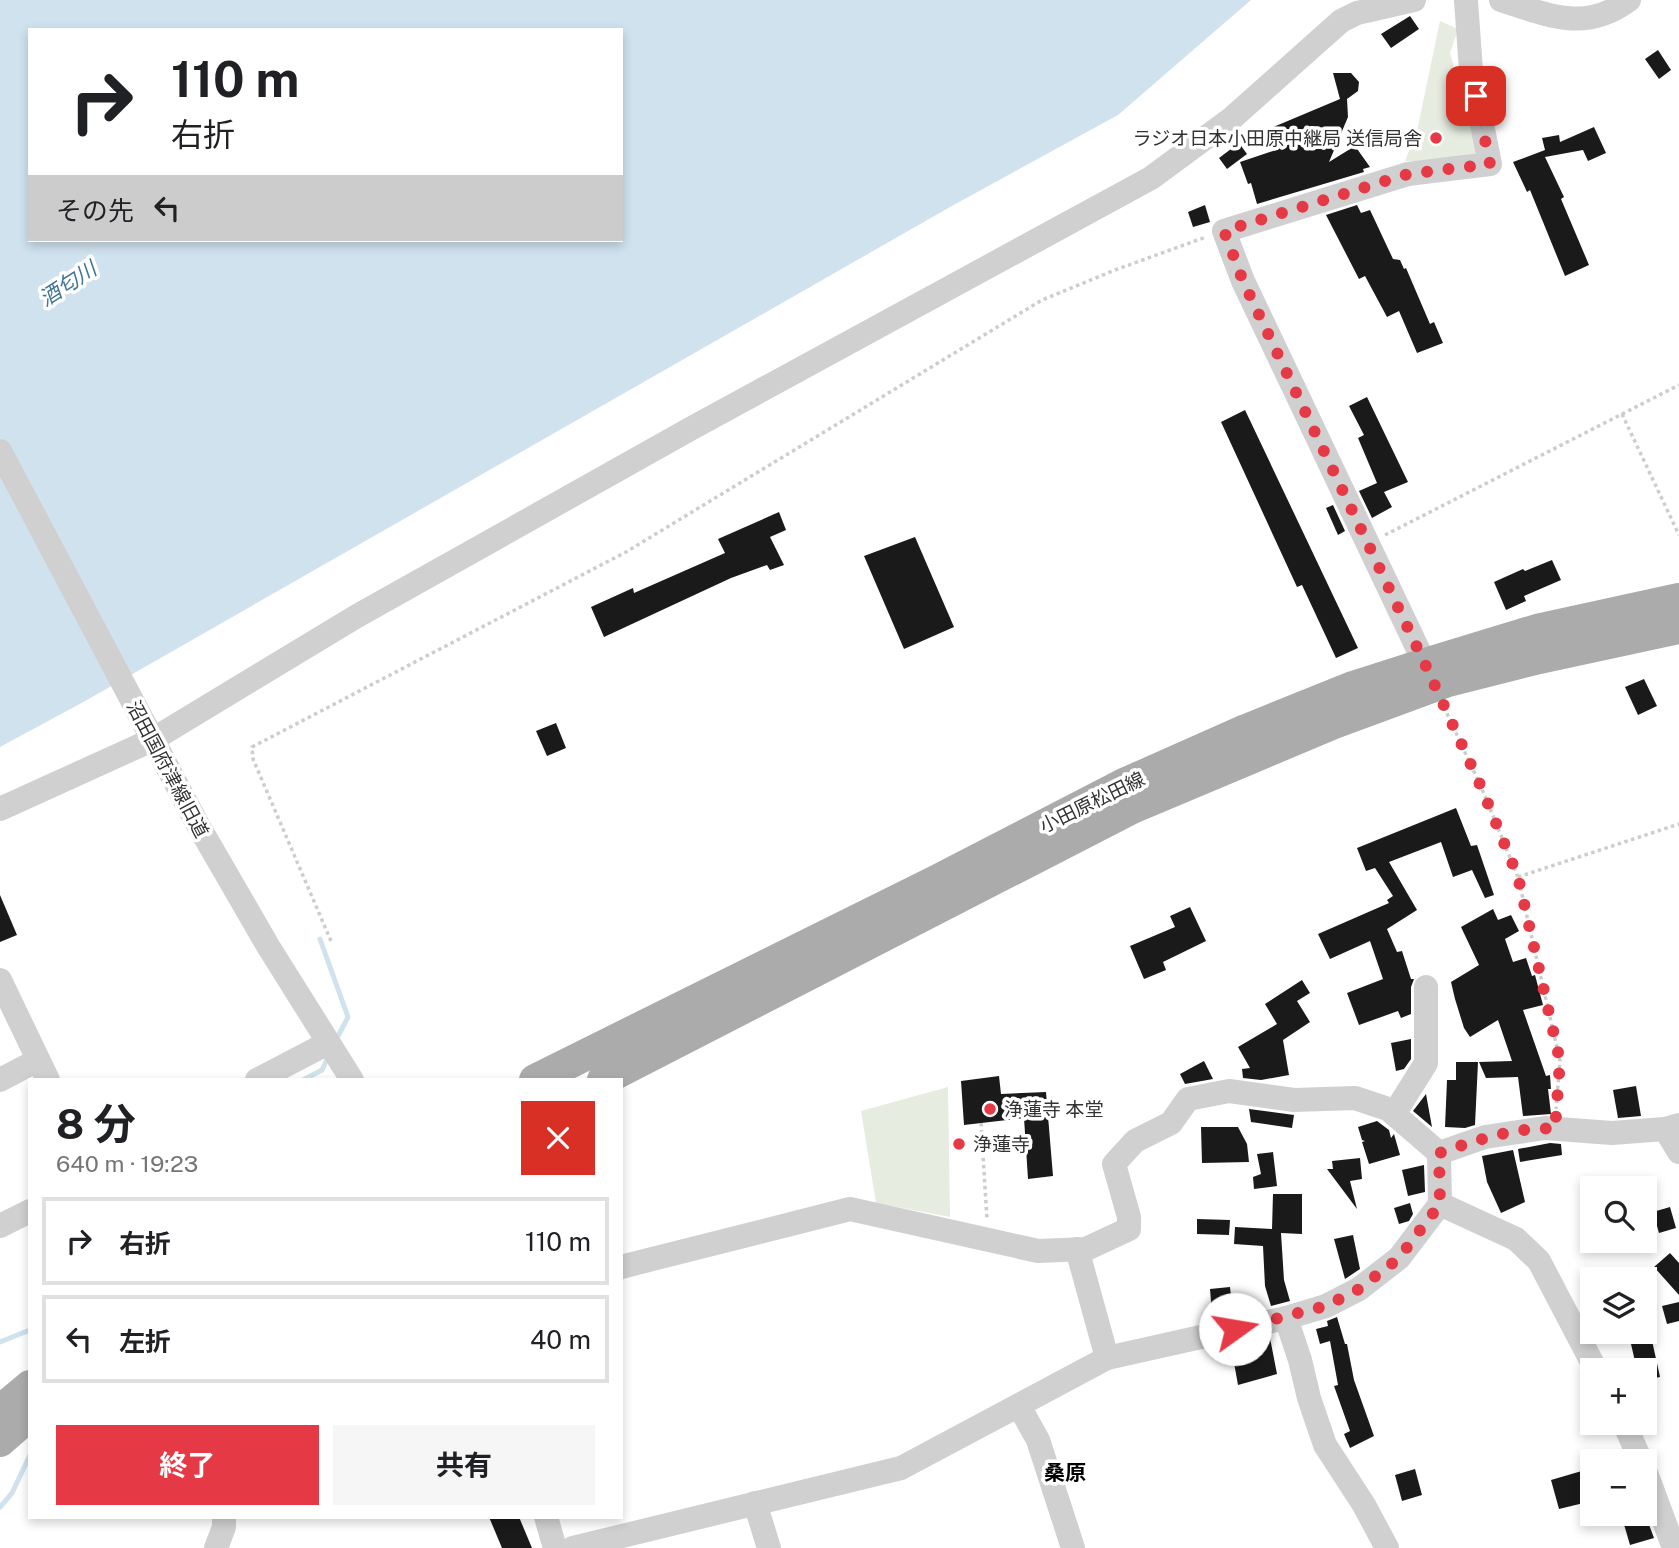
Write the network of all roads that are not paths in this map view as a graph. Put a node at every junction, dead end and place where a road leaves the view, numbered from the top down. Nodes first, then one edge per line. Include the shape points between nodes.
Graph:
1 (1366, 0) edge
2 (1414, 0) edge
3 (1461, 0) edge
4 (1501, 0) edge
5 (1629, 0) edge
6 (1341, 22) junction
7 (0, 451) edge
8 (1679, 599) edge
9 (1679, 628) edge
10 (1429, 675) junction
11 (152, 740) junction
12 (0, 809) edge
13 (0, 980) edge
14 (1426, 988) dead end
15 (328, 1042) junction
16 (39, 1076) edge
17 (261, 1078) edge
18 (351, 1078) edge
19 (539, 1078) edge
20 (607, 1078) edge
21 (0, 1080) edge
22 (28, 1082) edge
23 (0, 1098) edge
24 (1394, 1114) junction
25 (1672, 1127) edge
26 (1679, 1152) edge
27 (1439, 1153) junction
28 (1440, 1204) junction
29 (28, 1212) edge
30 (0, 1226) edge
31 (1077, 1249) junction
32 (623, 1266) edge
33 (1286, 1318) junction
34 (1107, 1358) junction
35 (1591, 1358) edge
36 (28, 1388) edge
37 (1019, 1406) junction
38 (0, 1411) edge
39 (28, 1417) edge
40 (0, 1441) edge
41 (1657, 1502) edge
42 (755, 1503) junction
43 (224, 1519) edge
44 (547, 1519) edge
45 (216, 1548) edge
46 (555, 1548) edge
47 (573, 1548) edge
48 (769, 1548) edge
49 (1073, 1548) edge
50 (1387, 1548) edge
51 (1674, 1548) edge

1 - 6 street
2 - 6 street via 1357,13
3 - 10 street via 1490,164 1408,174 1224,231 1243,281
4 - 5 street via 1560,19 1579,19 1607,14
6 - 11 street via 1231,119 1151,178 477,548
7 - 11 street, 沼田国府津線旧道
8 - 10 main road, 小田原松田線 via 1538,630
9 - 10 main road, 小田原松田線 via 1481,671
10 - 19 main road, 小田原松田線 via 1350,688 1125,784
10 - 20 main road, 小田原松田線 via 1334,723 1132,808
11 - 12 street
11 - 15 street, 沼田国府津線旧道 via 268,946
13 - 16 street
14 - 24 street via 1426,1063
15 - 17 street
15 - 18 street, 沼田国府津線旧道
16 - 21 street
22 - 23 street
24 - 27 street
24 - 31 street via 1355,1098 1294,1100 1229,1091 1188,1099 1171,1123 1135,1141 1114,1164 1129,1229
25 - 26 street
25 - 27 street via 1612,1133 1545,1128 1485,1137
27 - 28 street
28 - 33 street via 1399,1258 1359,1289 1326,1306
28 - 35 street via 1516,1239 1539,1261
29 - 30 street
31 - 32 street via 1038,1251 850,1209
31 - 34 street
33 - 34 street
33 - 50 street via 1325,1445
34 - 37 street
36 - 38 main road
37 - 42 street via 901,1468
37 - 49 street via 1038,1440
39 - 40 main road
41 - 51 street
42 - 47 street
42 - 48 street
43 - 45 street
44 - 46 street

